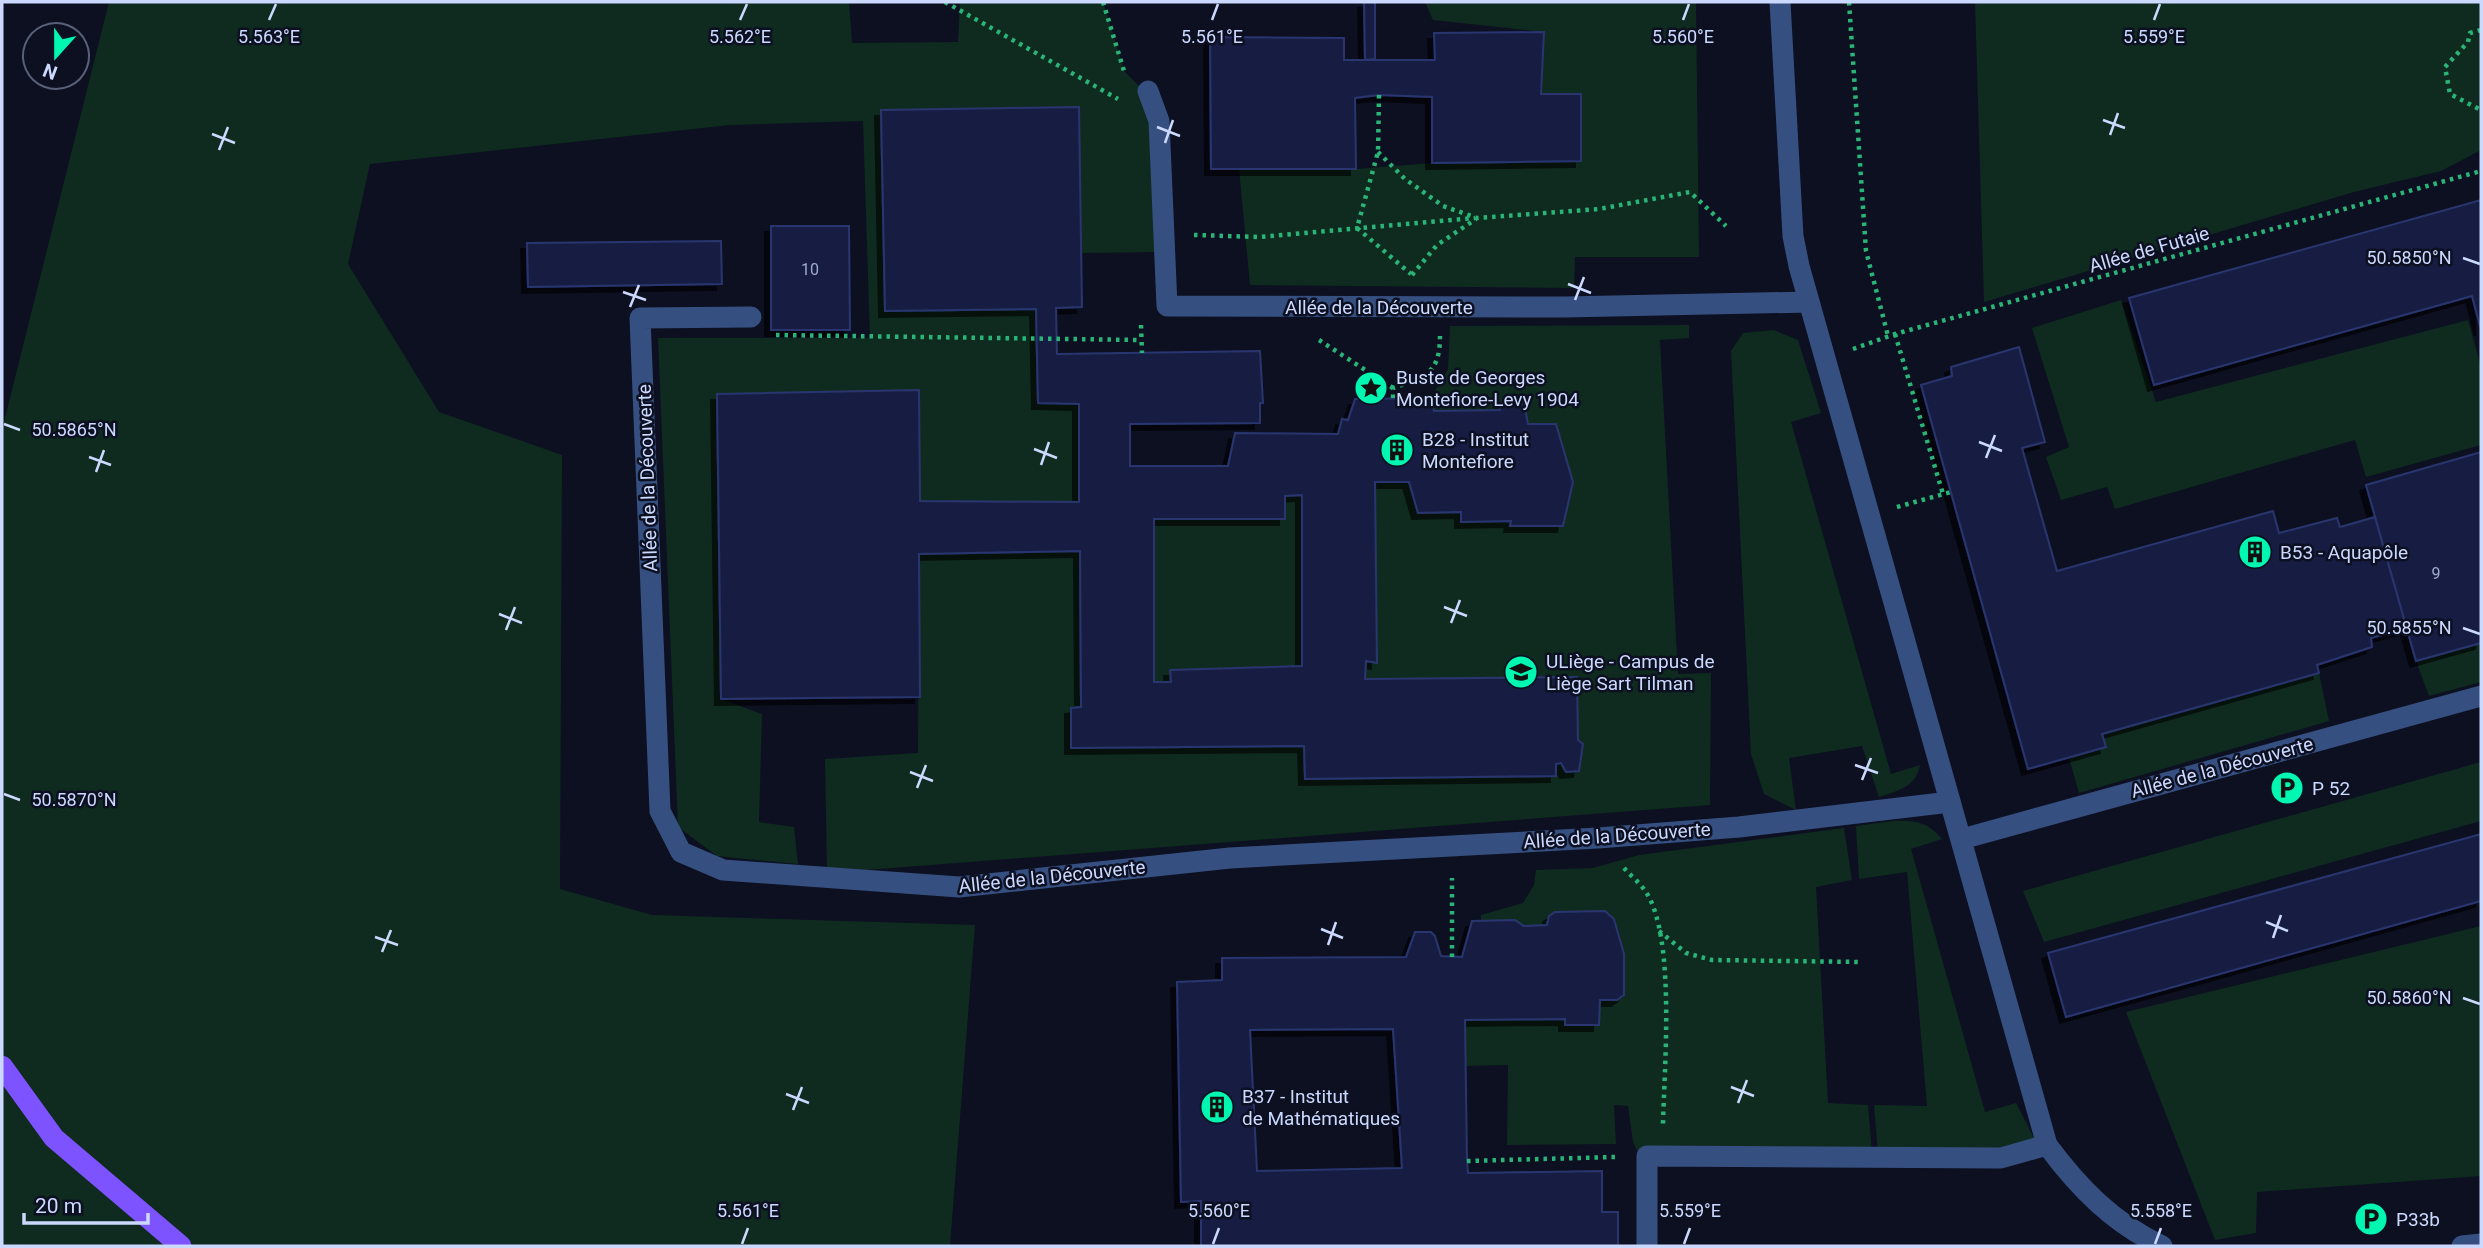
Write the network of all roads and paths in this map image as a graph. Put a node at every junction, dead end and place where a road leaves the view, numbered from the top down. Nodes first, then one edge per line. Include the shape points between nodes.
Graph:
1 (946, 2) edge
2 (1103, 2) edge
3 (1780, 2) edge
4 (1849, 2) edge
5 (2481, 30) edge
6 (1148, 90) joint
7 (1379, 96) dead end
8 (2481, 110) edge
9 (1158, 121) junction
10 (1378, 152) junction
11 (2481, 171) edge
12 (1477, 218) junction
13 (1726, 226) dead end
14 (1357, 228) junction
15 (1162, 234) junction
16 (1412, 275) junction
17 (1809, 302) junction
18 (1292, 306) junction
19 (1412, 306) junction
20 (1441, 307) junction
21 (751, 317) joint
22 (1895, 334) junction
23 (1888, 336) junction
24 (1141, 340) dead end
25 (1826, 358) junction
26 (1393, 388) junction
27 (1393, 398) dead end
28 (1951, 492) dead end
29 (1943, 494) junction
30 (1908, 504) dead end
31 (2481, 696) edge
32 (1950, 802) junction
33 (1598, 838) junction
34 (1962, 839) junction
35 (1452, 846) junction
36 (1659, 930) junction
37 (1452, 957) dead end
38 (1861, 962) dead end
39 (2, 1066) edge
40 (2047, 1145) junction
41 (1655, 1156) junction
42 (1467, 1161) dead end
43 (2481, 1244) edge
44 (181, 1246) edge
45 (1647, 1246) edge
46 (2162, 1246) edge
47 (2462, 1246) edge

1 - 9 path
2 - 6 path via 1125,72
3 - 17 street via 1793,236
4 - 23 path via 1866,251
5 - 8 path via 2470,33 2469,42 2445,66 2450,94
6 - 9 street, Allée de la Découverte
7 - 10 path
9 - 15 street, Allée de la Découverte
10 - 12 path via 1405,179 1443,206
10 - 14 path
11 - 22 path, Allée de Futaie
12 - 13 path via 1599,209 1690,192
12 - 14 path
12 - 16 path via 1437,245
14 - 15 path via 1260,237
14 - 16 path
15 - 18 street, Allée de la Découverte via 1167,306
16 - 19 path
17 - 20 street, Allée de la Découverte
17 - 25 street
18 - 19 street, Allée de la Découverte
18 - 26 path via 1296,324
19 - 20 street, Allée de la Découverte
20 - 26 path via 1440,355 1427,376
21 - 24 path via 768,335
21 - 35 street, Allée de la Découverte via 640,318 660,811 681,852 723,870 959,887 1230,858
22 - 23 path, Allée de Futaie
22 - 29 path
23 - 25 path, Allée de Futaie
25 - 32 street
26 - 27 path
28 - 29 path
29 - 30 path
31 - 34 street, Allée de la Découverte
32 - 33 street, Allée de la Découverte
32 - 34 street
33 - 35 street, Allée de la Découverte
33 - 36 path via 1647,894
34 - 40 street
35 - 37 path
36 - 38 path via 1686,953 1713,960
36 - 41 path via 1664,977
39 - 44 main road via 54,1138
40 - 41 street via 2001,1158
40 - 46 street via 2105,1212
41 - 42 path
41 - 45 street
43 - 47 street

